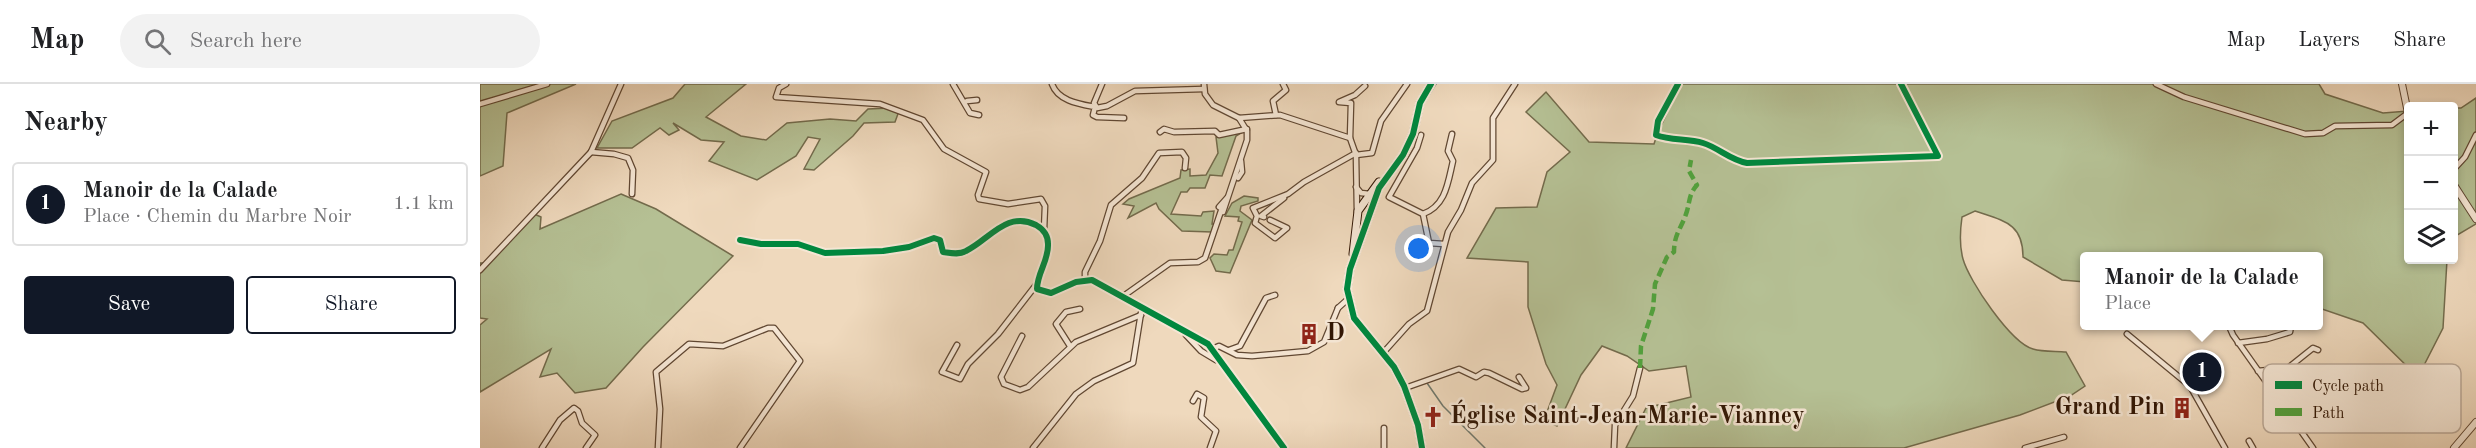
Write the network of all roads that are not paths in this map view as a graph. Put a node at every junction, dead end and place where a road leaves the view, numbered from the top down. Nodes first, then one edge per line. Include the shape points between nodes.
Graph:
1 (547, 84) edge
2 (621, 84) edge
3 (786, 84) edge
4 (953, 84) edge
5 (1052, 84) edge
6 (1102, 84) edge
7 (1283, 84) edge
8 (1407, 84) edge
9 (1431, 84) edge
10 (1515, 84) edge
11 (1678, 84) edge
12 (1901, 84) edge
13 (2156, 84) edge
14 (2402, 84) edge
15 (1365, 86) dead end
16 (1204, 87) edge
17 (977, 100) dead end
18 (968, 101) junction
19 (2406, 102) edge
20 (480, 104) edge
21 (1095, 107) junction
22 (979, 115) dead end
23 (1276, 115) junction
24 (2404, 117) edge
25 (1124, 118) dead end
26 (1242, 118) junction
27 (1245, 126) junction
28 (1160, 132) dead end
29 (1452, 134) dead end
30 (1422, 135) dead end
31 (2476, 135) edge
32 (1350, 138) junction
33 (591, 152) junction
34 (1356, 154) junction
35 (1396, 162) junction
36 (1407, 165) junction
37 (2458, 165) edge
38 (1185, 168) dead end
39 (1356, 189) junction
40 (2458, 191) edge
41 (632, 194) dead end
42 (1288, 194) junction
43 (1366, 199) junction
44 (1374, 206) junction
45 (1357, 214) junction
46 (1423, 214) junction
47 (2476, 219) edge
48 (1044, 230) junction
49 (1355, 234) junction
50 (1364, 235) junction
51 (740, 240) dead end
52 (1444, 244) junction
53 (1353, 261) junction
54 (480, 270) edge
55 (1085, 279) junction
56 (1036, 285) junction
57 (1275, 296) dead end
58 (1122, 297) junction
59 (1348, 299) junction
60 (1143, 308) junction
61 (1080, 309) dead end
62 (1151, 312) junction
63 (1141, 315) junction
64 (1141, 322) junction
65 (2231, 330) edge
66 (2290, 330) edge
67 (1185, 333) junction
68 (2127, 334) dead end
69 (1022, 336) dead end
70 (2238, 344) junction
71 (957, 345) dead end
72 (1070, 346) junction
73 (1210, 350) junction
74 (1228, 350) junction
75 (2318, 350) dead end
76 (1383, 353) junction
77 (1220, 362) junction
78 (2293, 364) edge
79 (1640, 368) dead end
80 (2263, 370) edge
81 (2258, 371) junction
82 (1519, 377) dead end
83 (2263, 378) edge
84 (1405, 388) junction
85 (1193, 400) dead end
86 (2476, 422) edge
87 (1384, 428) dead end
88 (2302, 433) edge
89 (2064, 437) dead end
90 (2249, 441) dead end
91 (542, 448) edge
92 (586, 448) edge
93 (658, 448) edge
94 (740, 448) edge
95 (1033, 448) edge
96 (1210, 448) edge
97 (1282, 448) edge
98 (1384, 448) edge
99 (1422, 448) edge
100 (1614, 448) edge
101 (2025, 448) edge
102 (2225, 448) edge
103 (2253, 448) edge
104 (2313, 448) edge
105 (2454, 448) edge

1 - 20 street
2 - 33 street
3 - 48 street via 776,92 776,97 880,104 923,120 944,149 986,172 979,200 1008,204 1043,201
4 - 18 street via 955,91
5 - 21 street via 1055,91 1069,100
6 - 21 street
7 - 23 street via 1286,90 1272,102
8 - 34 street via 1381,121 1372,153
9 - 35 main road via 1420,103 1408,145
10 - 52 street via 1492,118 1493,160 1472,183
11 - 12 street via 1658,122 1656,135 1666,140 1706,144 1736,161 1938,156
13 - 24 street via 2184,97 2305,134 2324,133 2335,126 2392,125
14 - 19 street
15 - 32 street via 1340,102 1352,103
16 - 21 street via 1136,91 1107,106
16 - 26 street via 1213,105
17 - 18 street
18 - 22 street via 970,113
21 - 25 street via 1093,115 1097,117
23 - 26 street
23 - 32 street
26 - 27 street
27 - 28 street via 1219,135 1215,131
27 - 58 street via 1248,139 1241,158 1242,172 1232,185 1205,258 1170,263
29 - 46 street via 1448,151 1453,161 1443,196 1435,209
30 - 36 street
31 - 37 street
32 - 34 street
33 - 41 street via 619,154 628,159 636,173
33 - 54 street
34 - 39 street
34 - 42 street
35 - 36 street
35 - 43 main road
35 - 44 main road
36 - 46 street via 1389,197
38 - 55 street via 1182,152 1159,153 1142,178 1111,204
39 - 43 street
39 - 45 street
40 - 47 street
42 - 42 street via 1262,216 1287,228 1275,238 1255,223 1253,208
43 - 44 main road
43 - 45 main road
44 - 50 main road
45 - 49 main road
46 - 52 street via 1429,243
48 - 51 street via 1030,221 1010,223 997,227 960,254 943,252 940,240 934,238 883,251 825,253 798,244
48 - 56 street via 1048,248
49 - 50 main road
49 - 53 main road
50 - 53 main road
52 - 76 street via 1427,311 1409,324
53 - 59 main road via 1347,281
55 - 56 street via 1051,293 1037,289
55 - 58 street via 1096,281
56 - 71 street via 998,334 968,364 960,379 942,372
57 - 74 street via 1266,298 1240,346
58 - 60 street
59 - 74 street via 1338,308 1324,342 1308,351 1252,356
59 - 76 main road via 1354,318
60 - 62 street
60 - 63 street
61 - 72 street via 1066,312 1056,324
62 - 64 street
62 - 67 street
63 - 64 street
63 - 72 street
64 - 95 street via 1133,363 1094,381 1077,394
65 - 70 street
66 - 70 street via 2283,336
67 - 73 street via 1208,344
67 - 77 street via 1201,351
68 - 102 street via 2190,386
69 - 72 street via 1001,377 1004,384 1015,390 1028,387
70 - 81 street
73 - 74 street via 1219,346
73 - 77 street
75 - 78 street via 2313,348
76 - 84 main road
77 - 97 street
79 - 100 street via 1633,396 1615,425
80 - 81 street
81 - 83 street
82 - 84 street via 1526,388 1489,373 1476,377 1459,369
84 - 99 main road
85 - 96 street via 1197,394 1204,398 1201,417 1216,431
86 - 105 street
87 - 98 street
88 - 104 street
89 - 101 street
90 - 103 street
91 - 92 street via 563,415 574,408 595,435
93 - 94 street via 656,372 690,344 727,347 774,328 800,361

